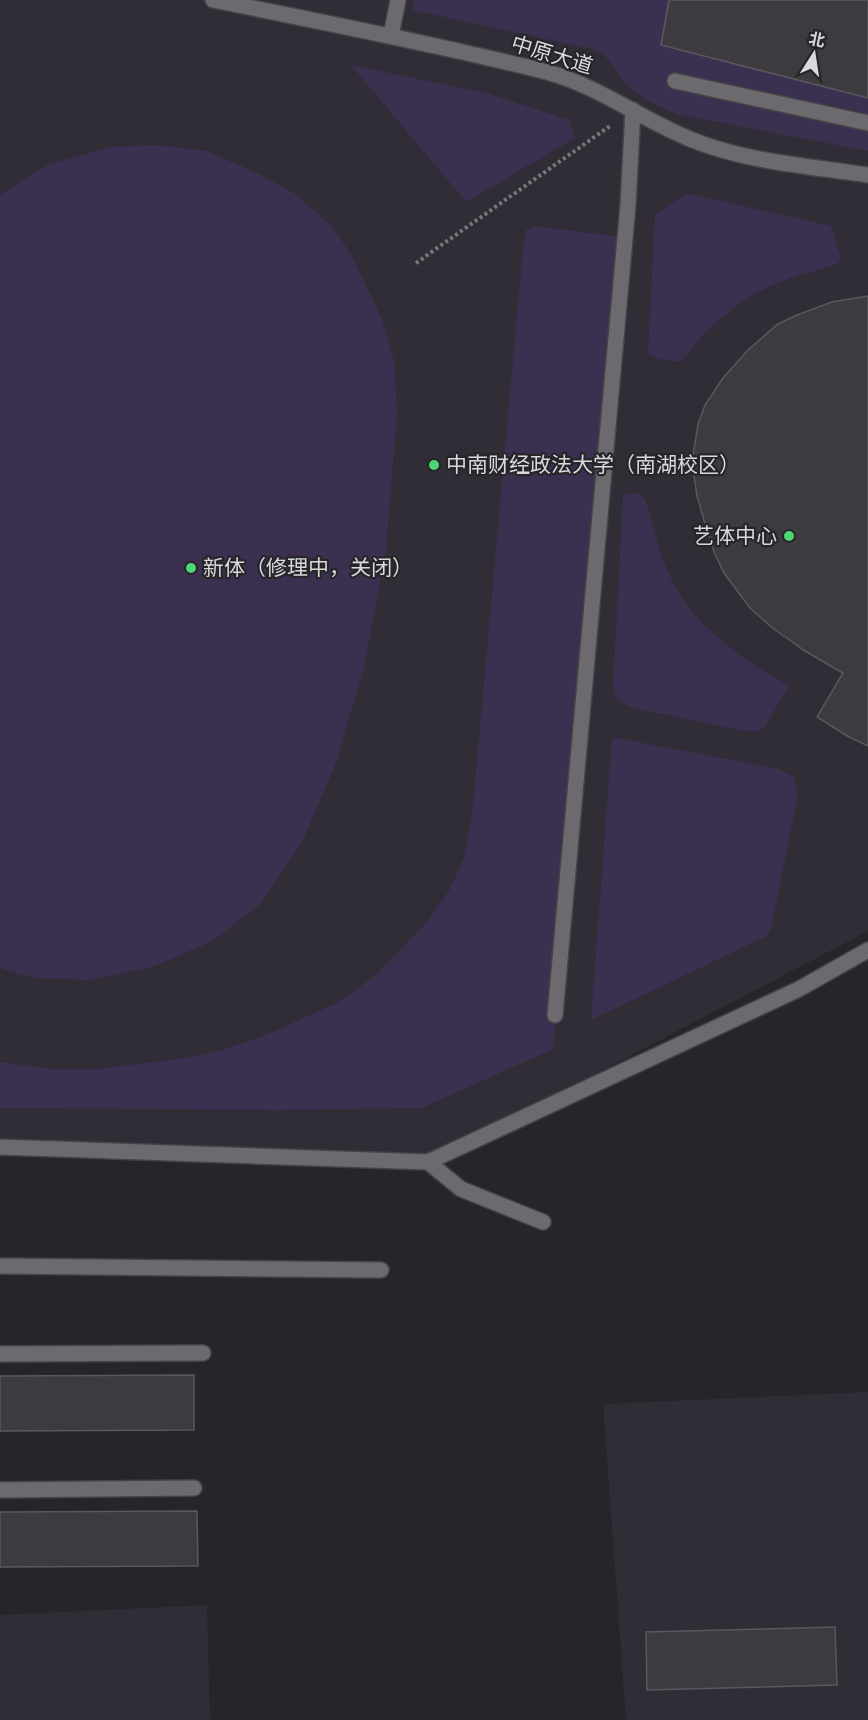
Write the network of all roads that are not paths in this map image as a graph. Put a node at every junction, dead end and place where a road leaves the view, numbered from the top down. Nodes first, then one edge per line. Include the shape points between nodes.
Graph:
1 (213, 0) edge
2 (398, 0) edge
3 (391, 36) junction
4 (675, 81) dead end
5 (633, 110) junction
6 (868, 123) edge
7 (868, 175) edge
8 (868, 950) edge
9 (555, 1015) dead end
10 (0, 1147) edge
11 (428, 1162) junction
12 (543, 1222) dead end
13 (0, 1266) edge
14 (381, 1270) dead end
15 (203, 1353) dead end
16 (0, 1354) edge
17 (194, 1488) dead end
18 (0, 1490) edge

1 - 3 street, 中原大道
2 - 3 street
3 - 5 street, 中原大道 via 546,72 582,84
4 - 6 street
5 - 7 street, 中原大道 via 677,134 726,151
5 - 9 street via 628,205
8 - 11 street via 799,990
10 - 11 street
11 - 12 street via 461,1189
13 - 14 street
15 - 16 street
17 - 18 street

